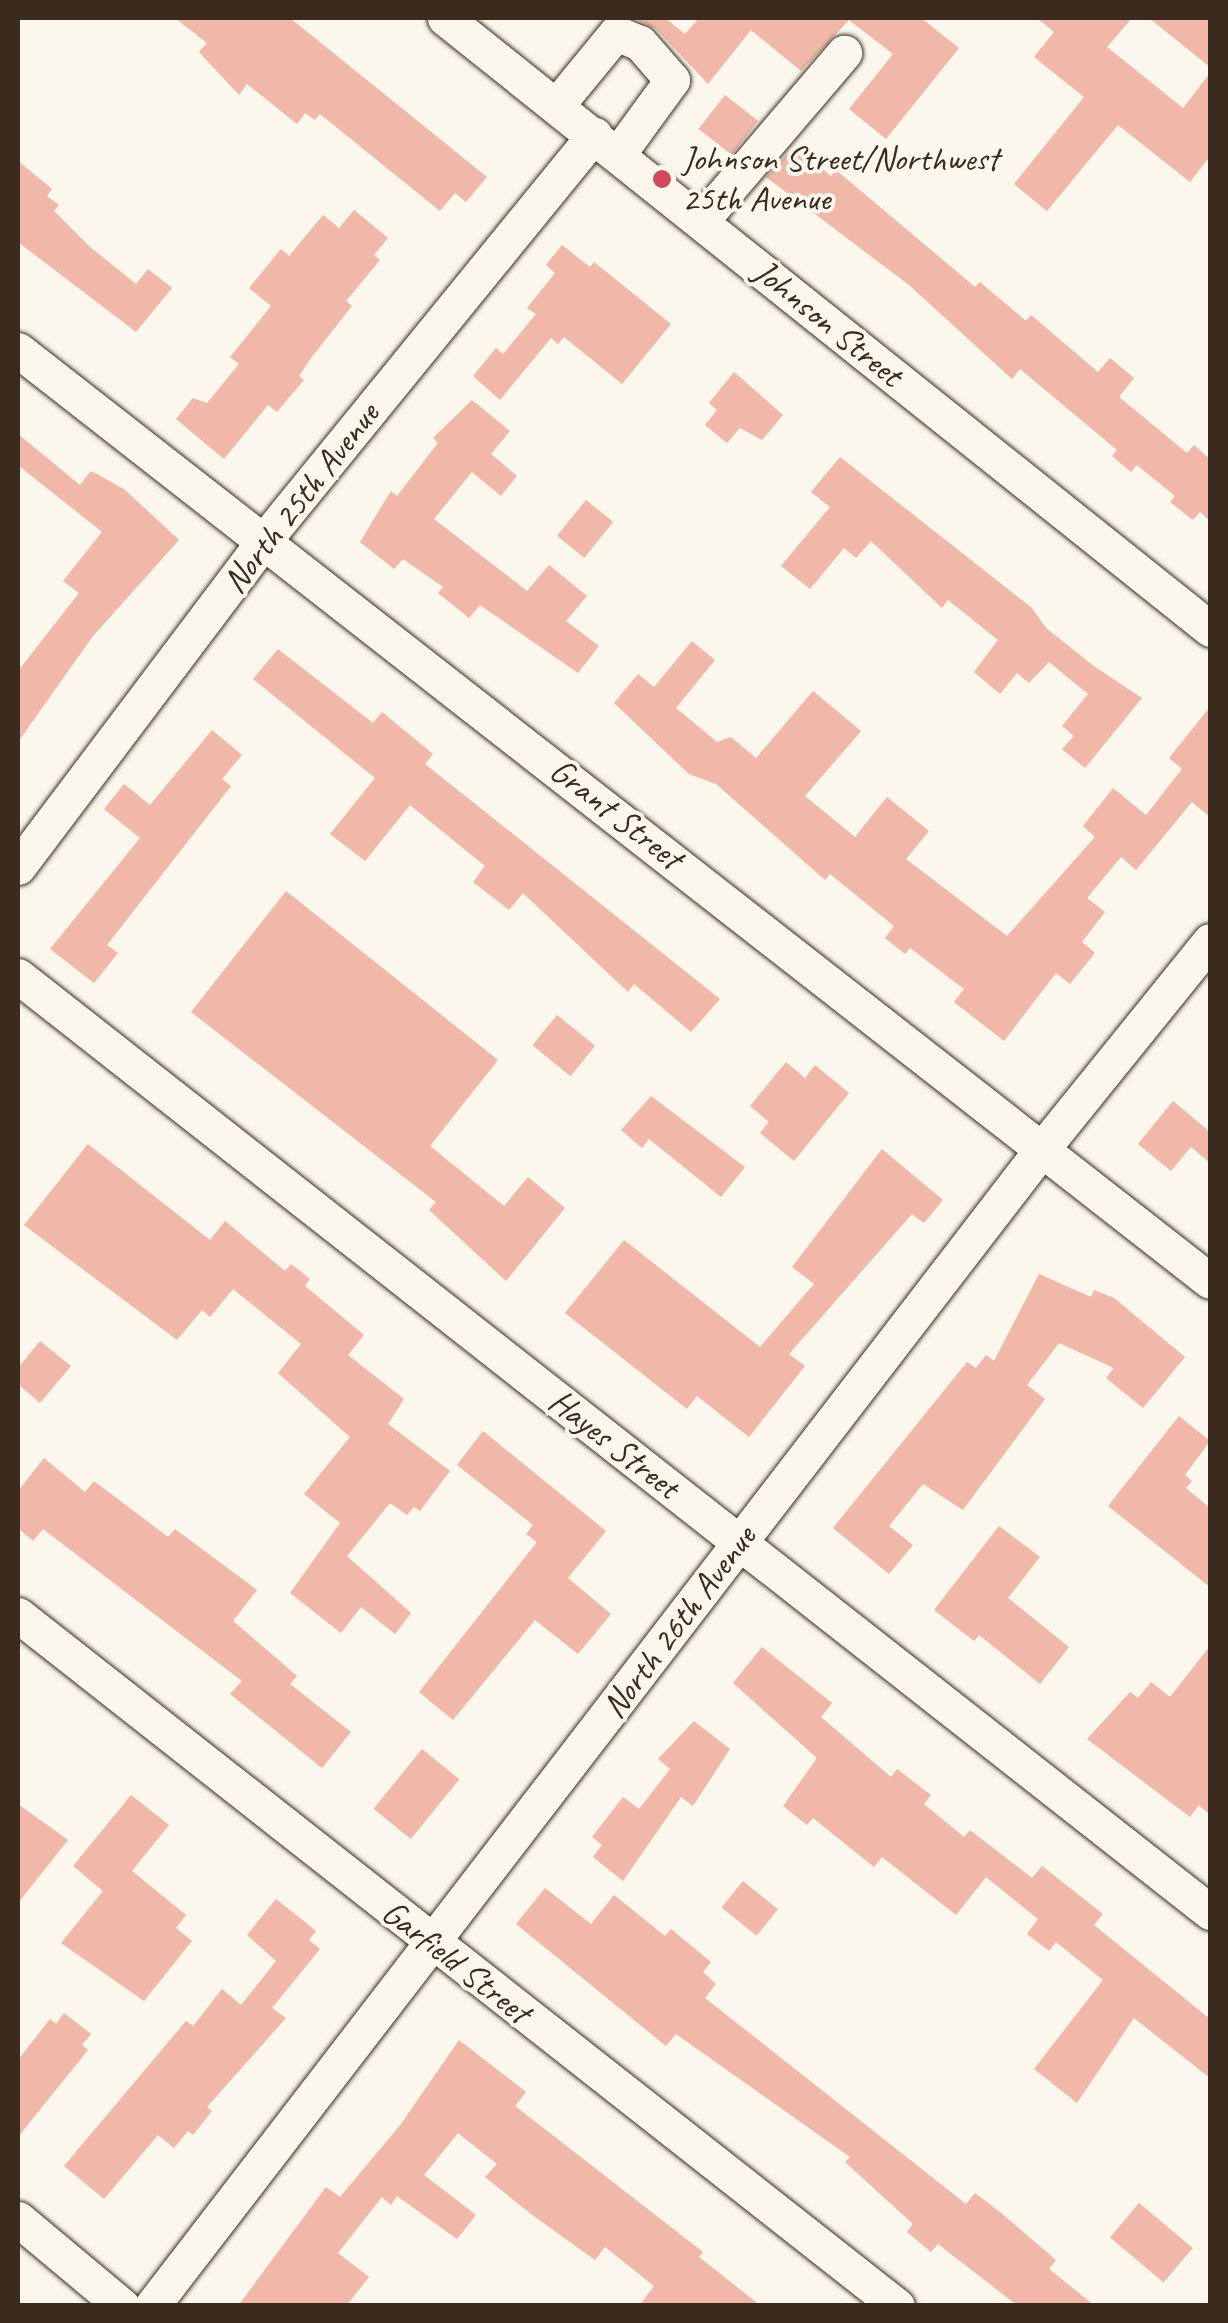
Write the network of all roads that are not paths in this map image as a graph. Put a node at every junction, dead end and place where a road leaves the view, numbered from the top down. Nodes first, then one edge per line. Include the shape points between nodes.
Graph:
1 (444, 18) edge
2 (844, 52) dead end
3 (556, 106) junction
4 (606, 145) junction
5 (701, 221) junction
6 (18, 350) edge
7 (266, 538) junction
8 (1210, 629) edge
9 (18, 867) edge
10 (1210, 941) edge
11 (18, 976) edge
12 (1042, 1149) junction
13 (1210, 1281) edge
14 (739, 1542) junction
15 (18, 1615) edge
16 (1210, 1912) edge
17 (434, 1946) junction
18 (18, 2218) edge
19 (122, 2306) edge
20 (152, 2306) edge
21 (897, 2306) edge

1 - 3 street, Johnson Street
2 - 5 street
3 - 4 street, Johnson Street
3 - 4 street, North 25th Avenue via 616,33 640,43 672,80
4 - 5 street, Johnson Street
4 - 7 street, North 25th Avenue
5 - 8 street, Johnson Street
6 - 7 street, Grant Street
7 - 9 street, North 25th Avenue
7 - 12 street, Grant Street
10 - 12 street, North 26th Avenue
11 - 14 street, Hayes Street
12 - 13 street, Grant Street
12 - 14 street, North 26th Avenue
14 - 16 street, Hayes Street
14 - 17 street, North 26th Avenue
15 - 17 street, Garfield Street
17 - 20 street, North 26th Avenue
17 - 21 street, Garfield Street
18 - 19 street

